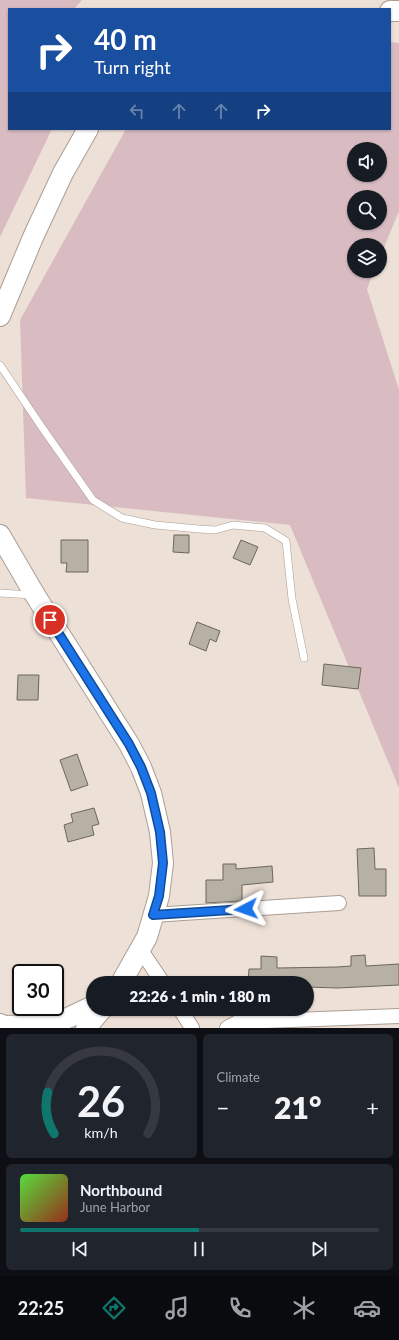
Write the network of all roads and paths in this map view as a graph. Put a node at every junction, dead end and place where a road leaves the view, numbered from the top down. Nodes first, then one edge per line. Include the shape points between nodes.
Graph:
1 (87, 130) edge
2 (0, 316) edge
3 (0, 365) edge
4 (0, 535) edge
5 (0, 593) edge
6 (35, 595) junction
7 (304, 658) dead end
8 (339, 903) dead end
9 (153, 915) junction
10 (140, 949) junction
11 (125, 976) edge
12 (158, 976) edge
13 (86, 1009) edge
14 (96, 1016) edge
15 (184, 1016) edge
16 (399, 1016) edge
17 (0, 1025) edge
18 (44, 1027) edge
19 (86, 1028) edge
20 (192, 1028) edge
21 (227, 1028) edge

1 - 2 main road via 34,235
3 - 7 lane via 93,500 122,518 155,525 199,529 215,530 233,525 265,528 286,540 292,599
4 - 6 main road
5 - 6 lane
6 - 9 main road via 141,767 160,832 163,863 159,896
8 - 9 street
9 - 10 main road
10 - 11 main road
10 - 12 street
13 - 18 main road
14 - 19 main road
15 - 20 street
16 - 21 street via 238,1022
17 - 18 main road

